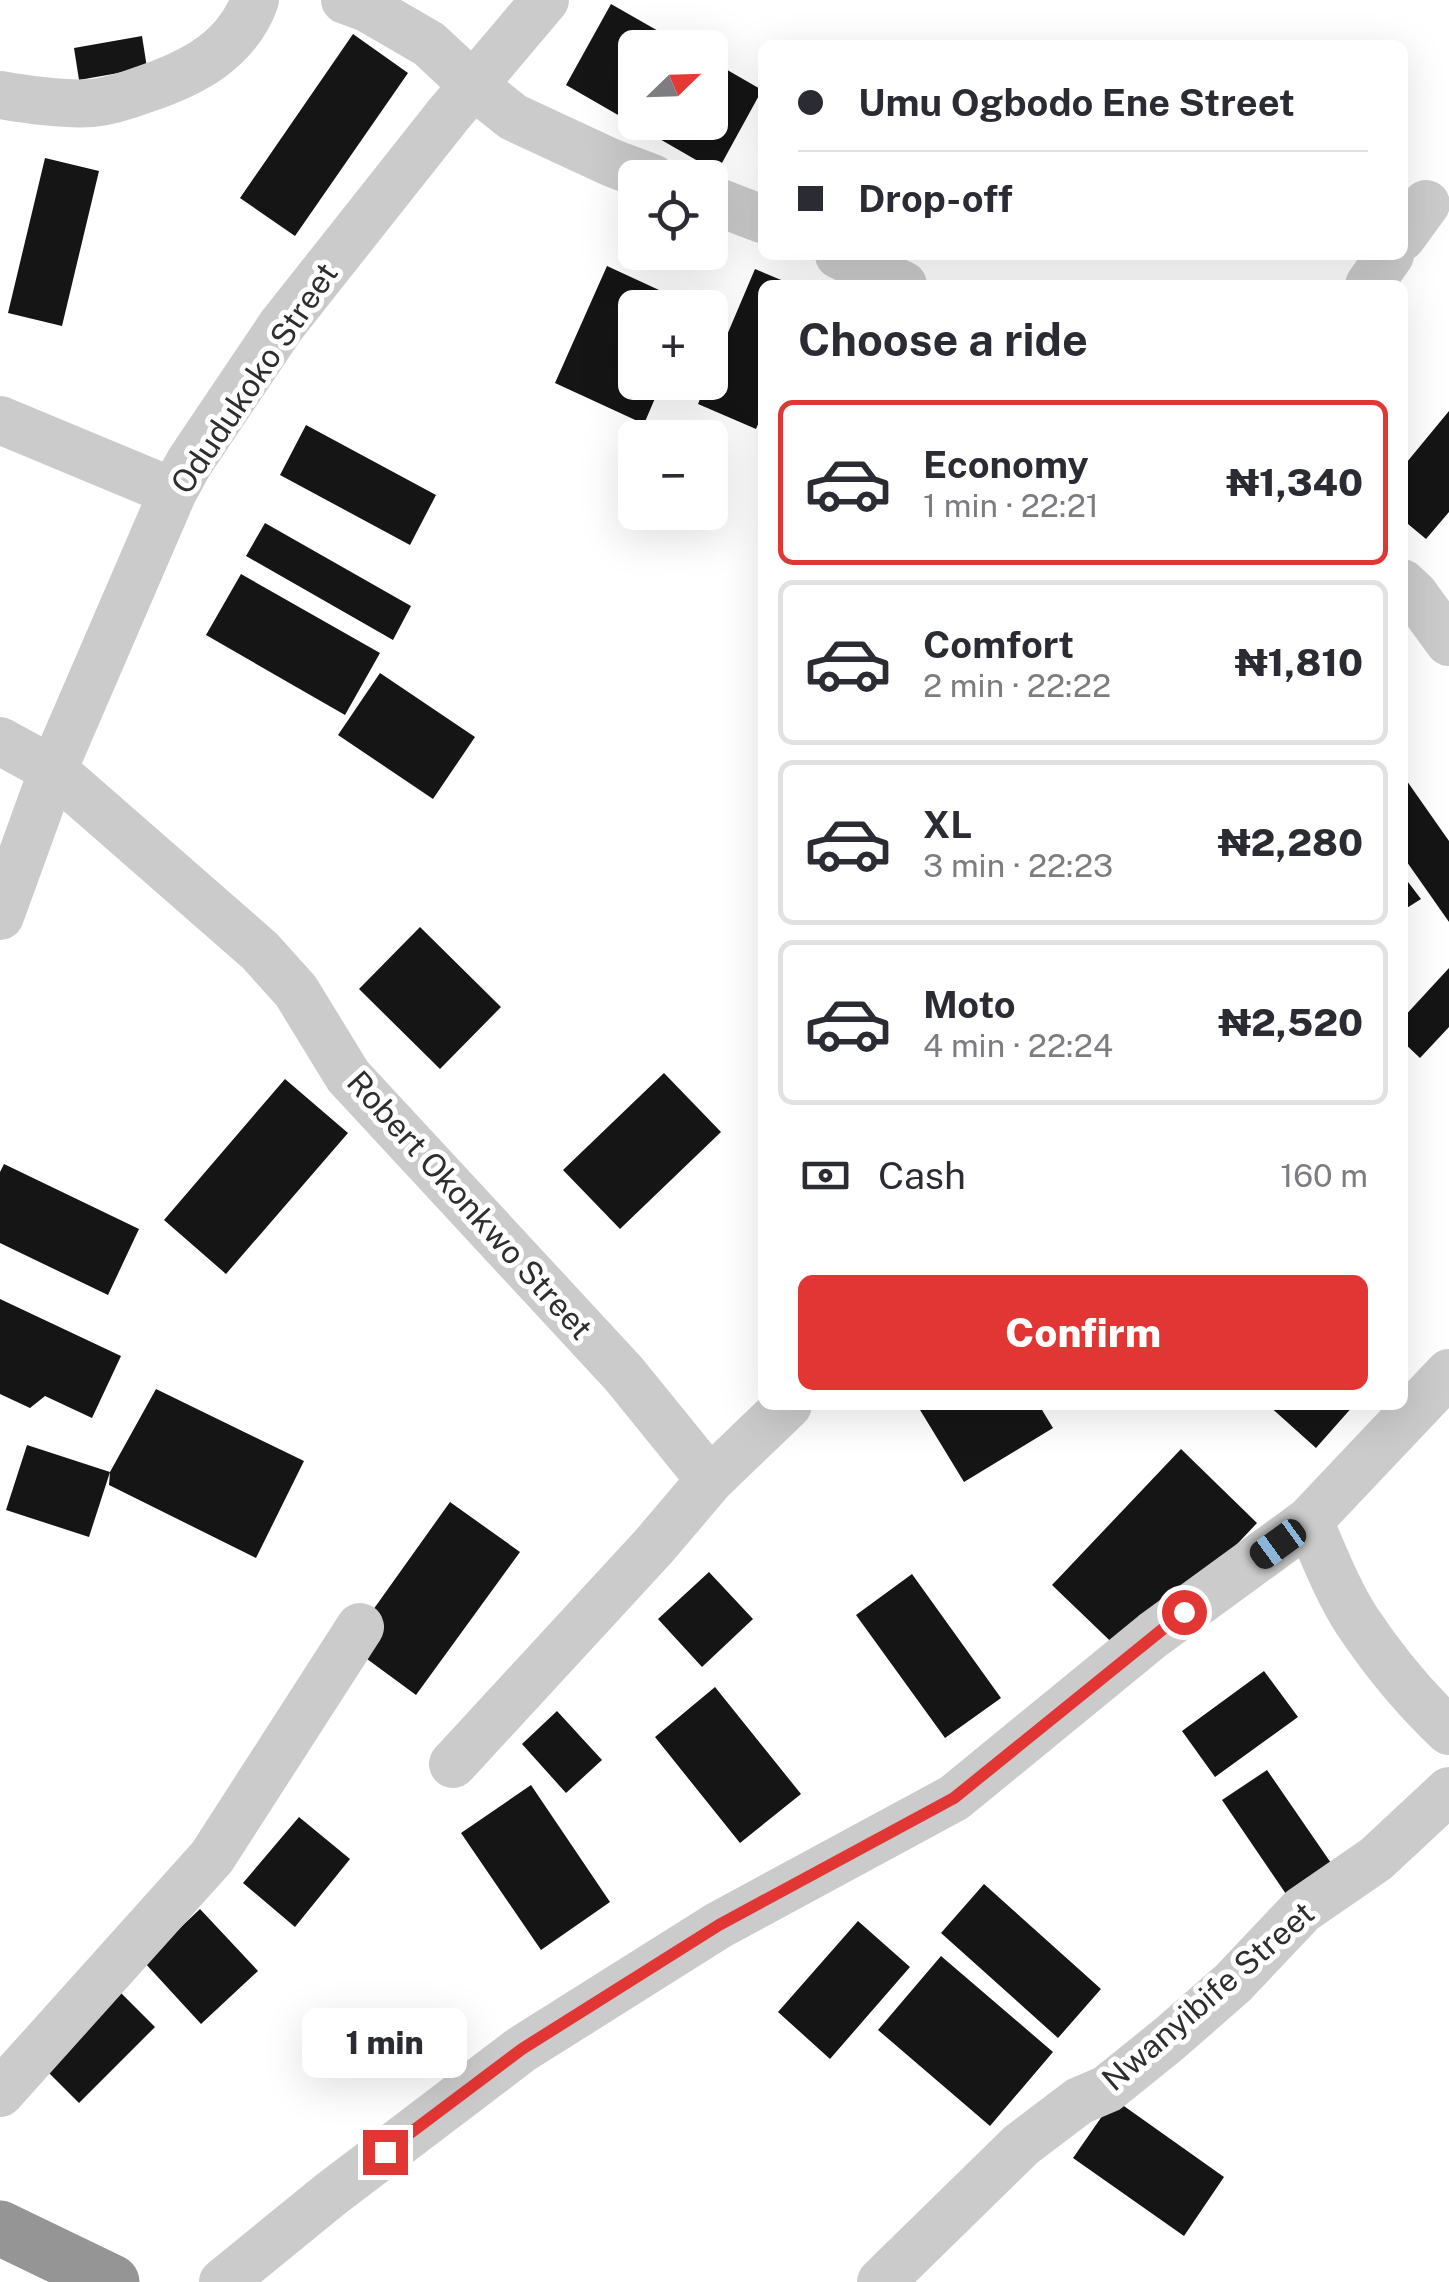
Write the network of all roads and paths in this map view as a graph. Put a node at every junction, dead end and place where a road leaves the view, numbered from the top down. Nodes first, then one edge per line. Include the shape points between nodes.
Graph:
1 (255, 0) edge
2 (345, 0) edge
3 (545, 0) edge
4 (474, 86) junction
5 (0, 94) edge
6 (618, 164) edge
7 (728, 206) edge
8 (758, 217) edge
9 (850, 260) edge
10 (892, 280) edge
11 (0, 420) edge
12 (173, 492) junction
13 (1408, 588) edge
14 (1449, 642) edge
15 (0, 740) edge
16 (52, 770) junction
17 (0, 916) edge
18 (1449, 1374) edge
19 (783, 1410) edge
20 (710, 1480) junction
21 (1309, 1521) junction
22 (360, 1627) dead end
23 (1449, 1731) edge
24 (453, 1764) dead end
25 (1449, 1791) edge
26 (0, 2092) edge
27 (0, 2228) edge
28 (112, 2282) edge
29 (222, 2282) edge
30 (881, 2282) edge

1 - 5 street via 244,25 218,54 152,87 94,102
2 - 4 street via 429,44
3 - 4 street, Odudukoko Street
4 - 6 street via 513,117
4 - 12 street, Odudukoko Street via 281,326
7 - 8 street
9 - 10 street
11 - 12 street
12 - 16 street, Odudukoko Street
13 - 14 street
15 - 16 street, Robert Okonkwo Street
16 - 17 street, Odudukoko Street
16 - 20 street, Robert Okonkwo Street via 260,951 296,991 348,1076 624,1374
18 - 21 street
19 - 20 street
20 - 24 street
21 - 23 street via 1358,1622
21 - 29 street via 1153,1635 954,1798 719,1925 522,2049
22 - 26 street via 212,1857
25 - 30 street, Nwanyibife Street via 1376,1859 1302,1910 1170,2039 1021,2145
27 - 28 highway

